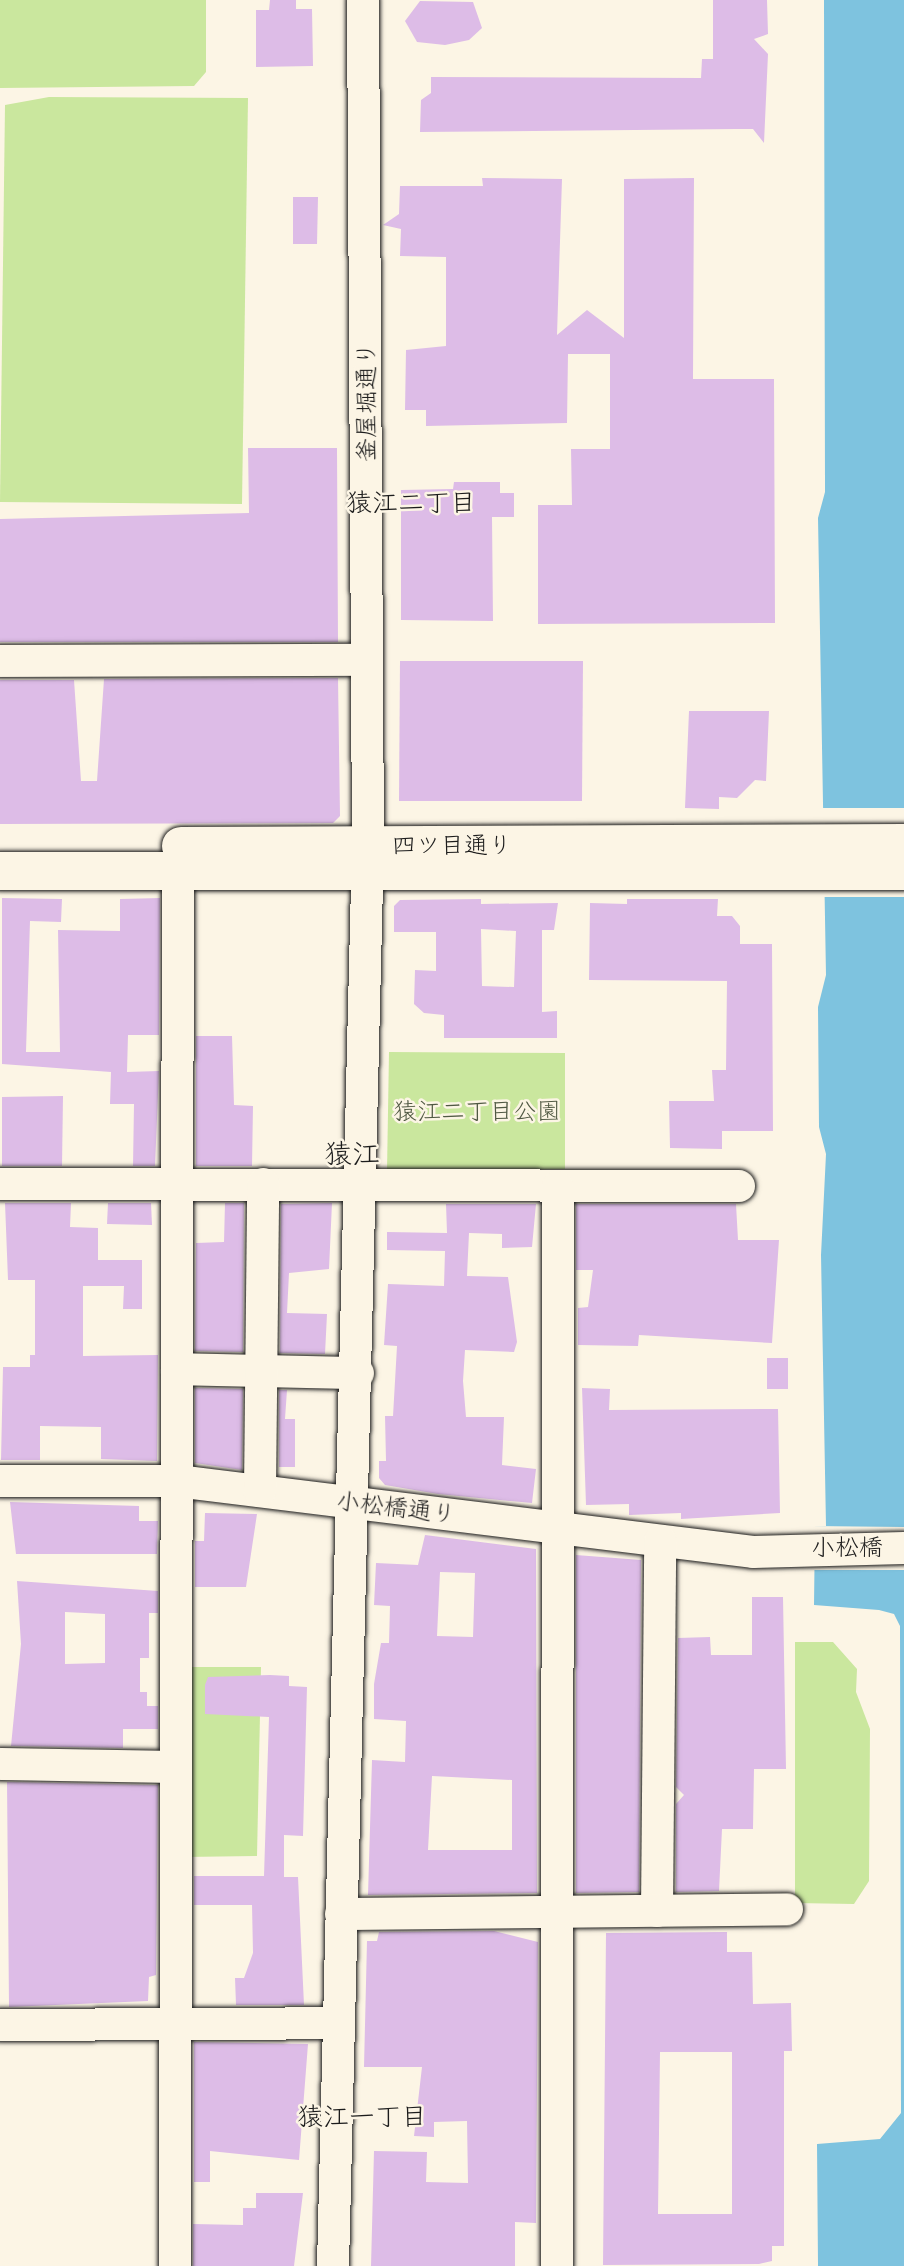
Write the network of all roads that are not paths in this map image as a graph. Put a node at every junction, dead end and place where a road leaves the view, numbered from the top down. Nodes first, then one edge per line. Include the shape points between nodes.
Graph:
1 (363, 0) edge
2 (367, 660) junction
3 (0, 661) edge
4 (904, 843) edge
5 (0, 847) edge
6 (797, 858) junction
7 (367, 860) junction
8 (0, 871) edge
9 (904, 871) edge
10 (178, 873) junction
11 (0, 1184) edge
12 (263, 1184) junction
13 (361, 1185) junction
14 (176, 1186) junction
15 (739, 1186) dead end
16 (558, 1187) junction
17 (177, 1369) junction
18 (262, 1369) junction
19 (358, 1373) junction
20 (0, 1481) edge
21 (177, 1481) junction
22 (260, 1491) junction
23 (353, 1502) junction
24 (556, 1527) junction
25 (660, 1541) junction
26 (790, 1547) joint
27 (904, 1548) edge
28 (0, 1764) edge
29 (173, 1767) junction
30 (788, 1909) dead end
31 (657, 1912) junction
32 (557, 1913) junction
33 (341, 1914) junction
34 (338, 2023) junction
35 (174, 2024) junction
36 (0, 2025) edge
37 (175, 2266) edge
38 (333, 2266) edge
39 (557, 2266) edge

1 - 2 street, 釜屋堀通り
2 - 3 street
2 - 7 street, 釜屋堀通り
4 - 6 main road, 四ツ目通り
5 - 7 main road, 四ツ目通り
6 - 7 main road, 四ツ目通り
6 - 9 main road
7 - 10 main road, 四ツ目通り
7 - 13 street, 釜屋堀通り
8 - 10 main road, 四ツ目通り
10 - 14 street
11 - 14 street
12 - 13 street
12 - 14 street
12 - 18 street
13 - 16 street
13 - 19 street, 釜屋堀通り
14 - 17 street
15 - 16 street
16 - 24 street
17 - 18 street
17 - 21 street
18 - 19 street
18 - 22 street
19 - 23 street, 釜屋堀通り
20 - 21 street, 小松橋通り
21 - 22 street, 小松橋通り
21 - 29 street
22 - 23 street, 小松橋通り
23 - 24 street, 小松橋通り
23 - 33 street, 釜屋堀通り
24 - 25 street, 小松橋通り
24 - 32 street
25 - 26 street, 小松橋通り via 753,1552
25 - 31 street
26 - 27 street, 小松橋
28 - 29 street
29 - 35 street
30 - 31 street
31 - 32 street
32 - 33 street
32 - 39 street
33 - 34 street, 釜屋堀通り
34 - 35 street
34 - 38 street, 釜屋堀通り
35 - 36 street
35 - 37 street

